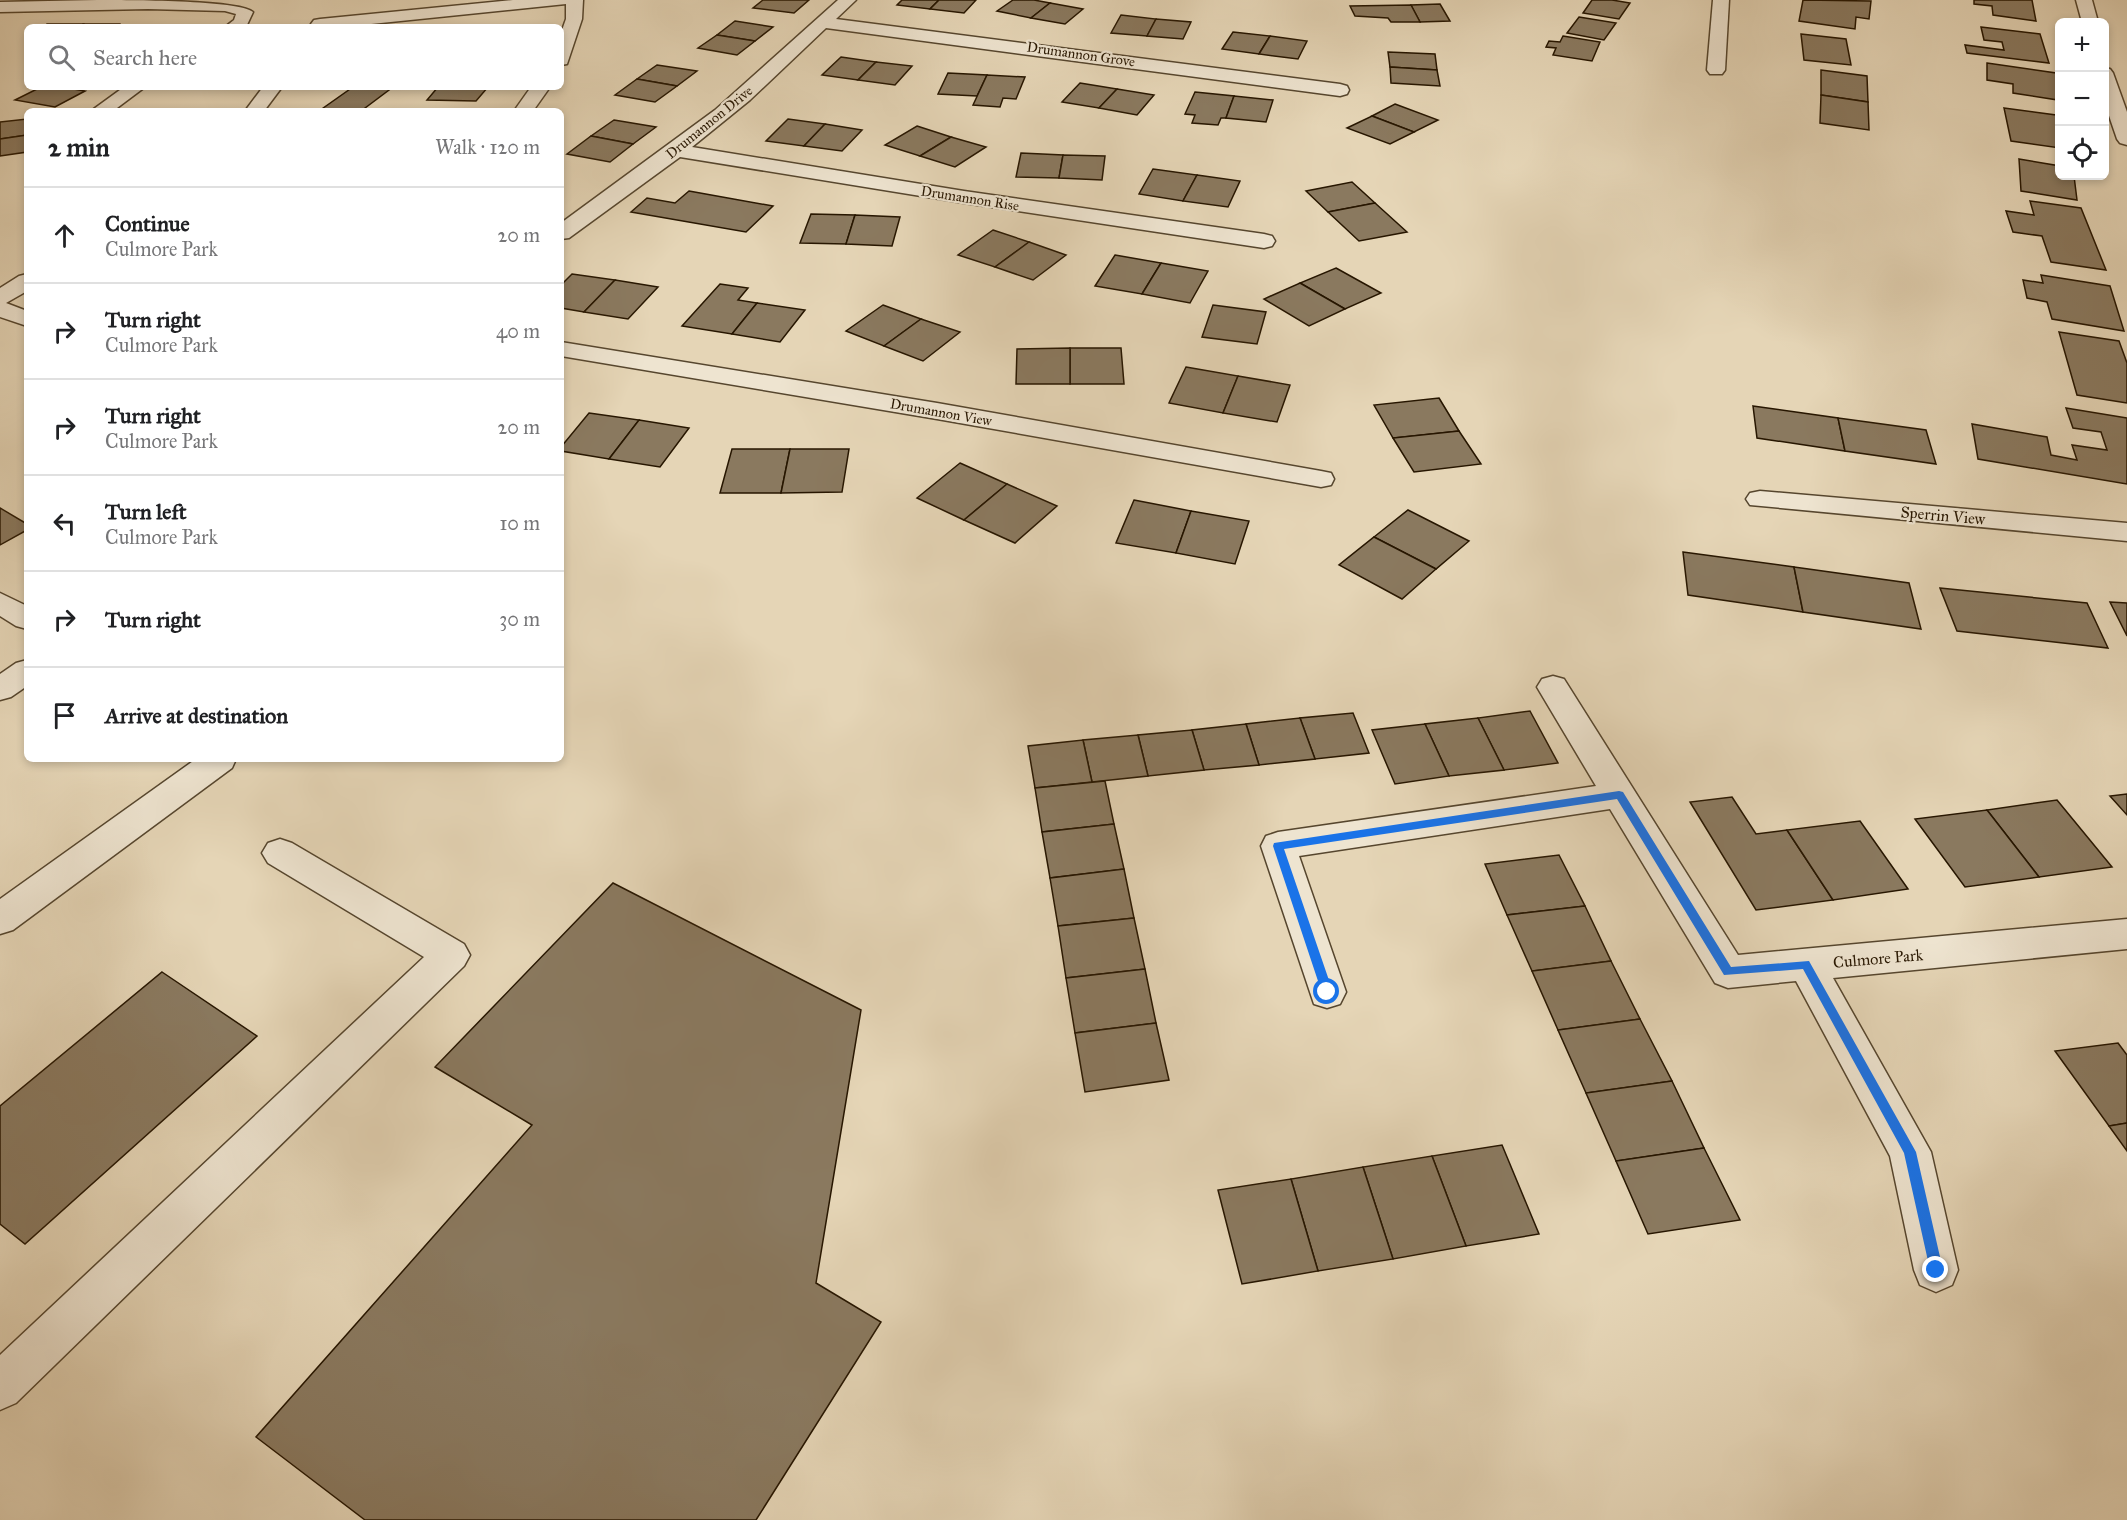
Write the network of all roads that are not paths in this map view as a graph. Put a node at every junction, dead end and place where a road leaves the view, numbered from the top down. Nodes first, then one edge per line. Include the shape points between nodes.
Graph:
1 (564, 0) edge
2 (575, 0) edge
3 (848, 0) edge
4 (1721, 0) edge
5 (2084, 0) edge
6 (459, 5) edge
7 (0, 7) edge
8 (2089, 18) edge
9 (321, 20) edge
10 (821, 22) junction
11 (239, 24) edge
12 (564, 51) edge
13 (1716, 70) dead end
14 (2109, 87) edge
15 (132, 90) edge
16 (271, 90) edge
17 (539, 90) edge
18 (1340, 90) dead end
19 (104, 108) edge
20 (256, 108) edge
21 (525, 108) edge
22 (2127, 138) edge
23 (676, 150) junction
24 (564, 231) edge
25 (1264, 241) dead end
26 (24, 283) edge
27 (0, 298) edge
28 (0, 309) edge
29 (24, 318) edge
30 (564, 349) edge
31 (1321, 479) dead end
32 (1760, 499) dead end
33 (2127, 532) edge
34 (0, 603) edge
35 (24, 617) edge
36 (24, 673) edge
37 (1553, 687) dead end
38 (0, 689) edge
39 (216, 762) edge
40 (1619, 795) junction
41 (280, 853) dead end
42 (0, 919) edge
43 (2127, 934) edge
44 (1806, 964) junction
45 (1327, 992) dead end
46 (1936, 1270) dead end
47 (0, 1386) edge

1 - 6 street
2 - 12 street via 574,19
3 - 10 street, Drumannon Drive
4 - 13 street
5 - 8 street
6 - 9 street
7 - 11 street via 227,6 245,12
10 - 18 street, Drumannon Grove
10 - 23 street, Drumannon Drive via 744,95
14 - 22 street
15 - 19 street
16 - 20 street
17 - 21 street
23 - 24 street, Drumannon Drive
23 - 25 street, Drumannon Rise
26 - 27 street
28 - 29 street
30 - 31 street, Drumannon View
32 - 33 street, Sperrin View
34 - 35 street
36 - 38 street
37 - 40 street, Culmore Park
39 - 42 street
40 - 44 street, Culmore Park via 1728,972
40 - 45 street via 1278,846
41 - 47 street via 451,955
43 - 44 street, Culmore Park
44 - 46 street via 1910,1152

